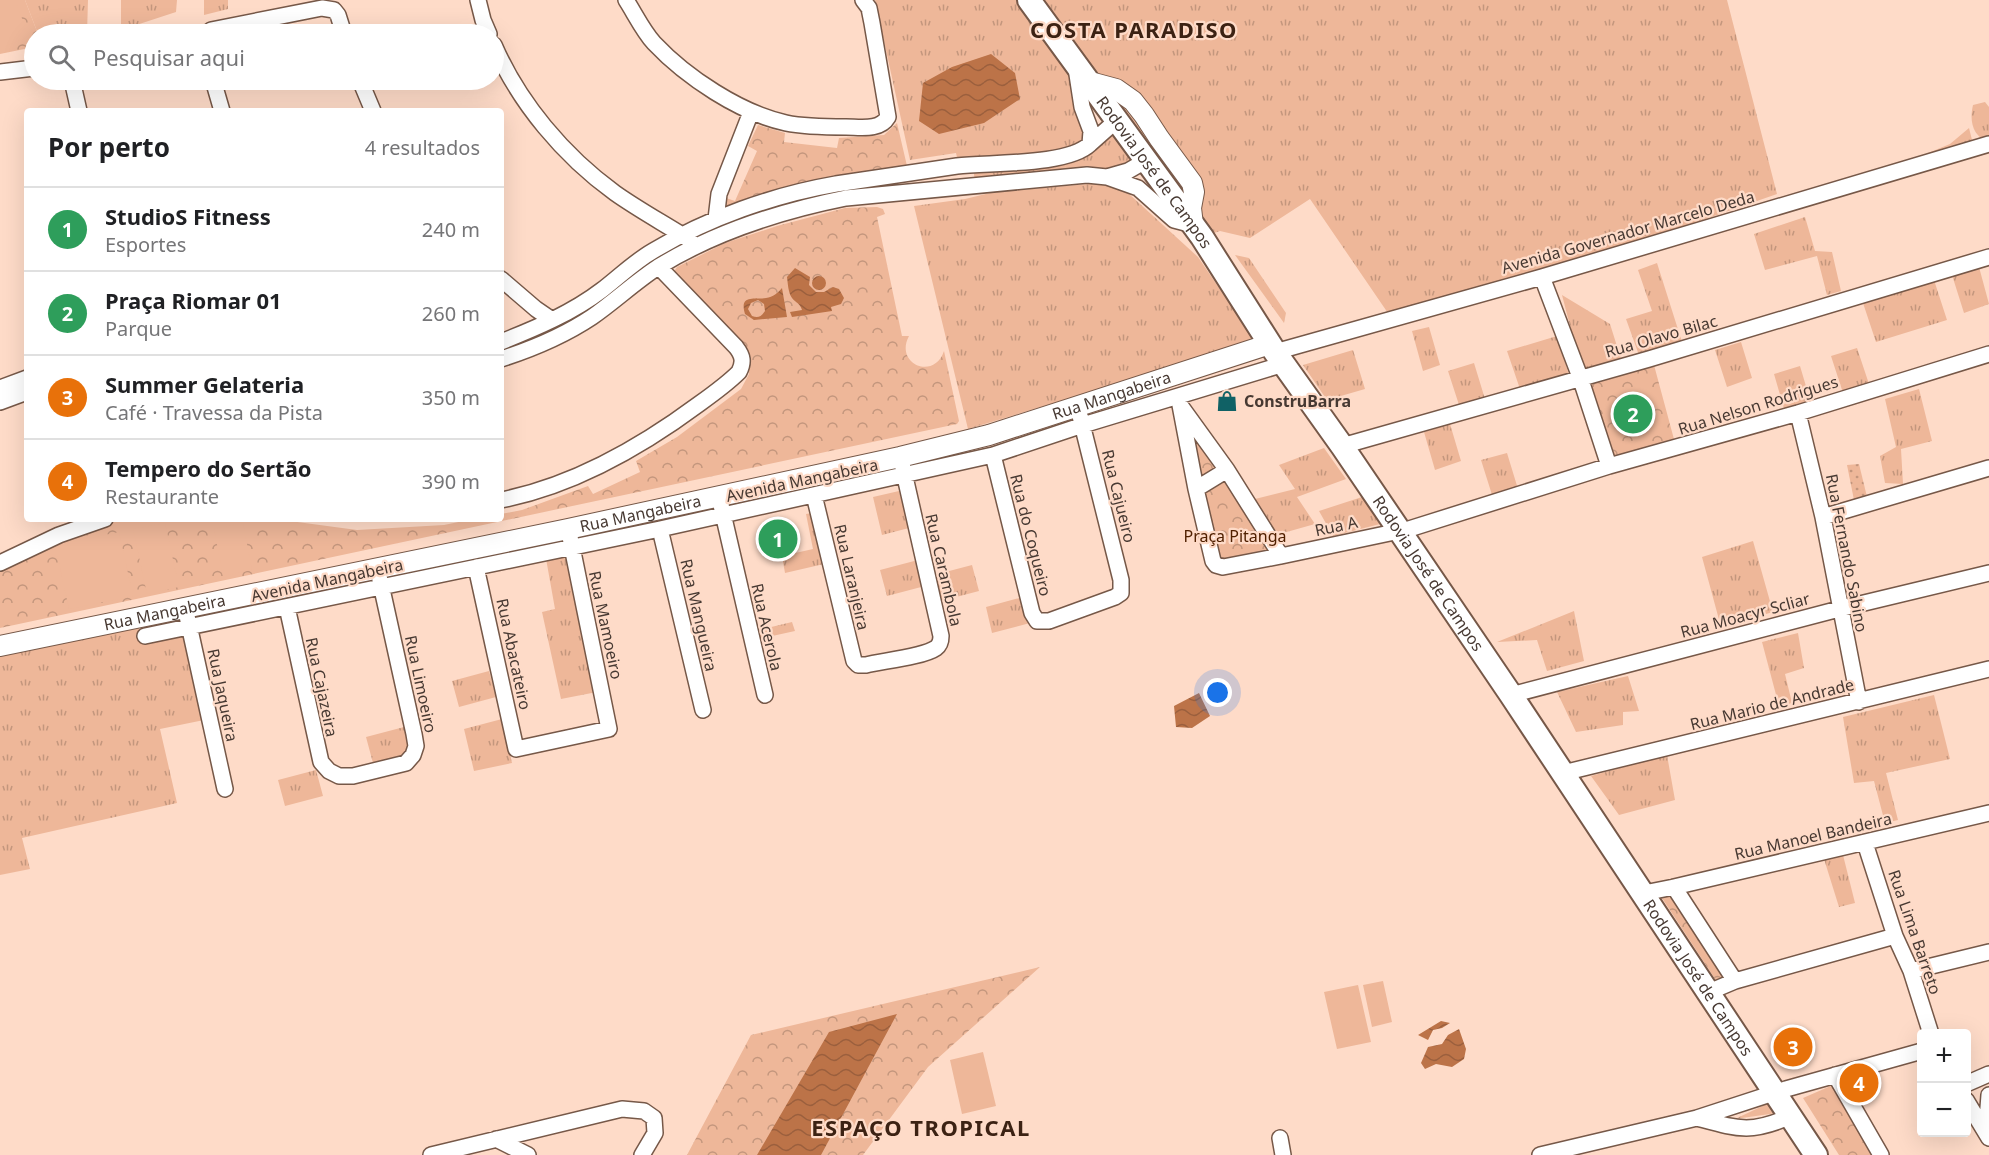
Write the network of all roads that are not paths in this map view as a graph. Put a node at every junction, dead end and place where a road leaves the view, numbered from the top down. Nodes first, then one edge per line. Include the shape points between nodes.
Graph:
1 (478, 0) edge
2 (626, 0) edge
3 (863, 0) edge
4 (1029, 0) edge
5 (243, 24) edge
6 (341, 24) edge
7 (485, 24) edge
8 (24, 69) edge
9 (504, 69) edge
10 (0, 72) edge
11 (1083, 74) junction
12 (74, 90) edge
13 (216, 90) edge
14 (364, 90) edge
15 (78, 108) edge
16 (221, 108) edge
17 (372, 108) edge
18 (751, 112) junction
19 (1144, 115) junction
20 (1117, 120) junction
21 (1159, 138) junction
22 (1090, 144) junction
23 (1989, 144) edge
24 (1147, 160) junction
25 (974, 165) junction
26 (900, 175) junction
27 (1107, 177) junction
28 (977, 186) junction
29 (902, 194) junction
30 (716, 219) junction
31 (1193, 225) junction
32 (683, 236) junction
33 (698, 245) junction
34 (1989, 257) edge
35 (659, 267) junction
36 (1542, 277) junction
37 (504, 282) edge
38 (552, 320) junction
39 (504, 341) edge
40 (1276, 353) junction
41 (1989, 354) edge
42 (504, 358) edge
43 (1580, 377) junction
44 (24, 379) edge
45 (0, 388) edge
46 (24, 393) edge
47 (1178, 401) junction
48 (0, 402) edge
49 (1798, 413) junction
50 (1080, 416) junction
51 (1342, 446) junction
52 (993, 455) junction
53 (902, 466) junction
54 (1609, 466) junction
55 (1989, 468) edge
56 (1227, 470) junction
57 (1196, 489) junction
58 (814, 495) junction
59 (504, 499) edge
60 (721, 506) junction
61 (1823, 517) junction
62 (96, 522) edge
63 (660, 529) junction
64 (1400, 531) junction
65 (570, 538) junction
66 (1281, 556) junction
67 (0, 563) edge
68 (476, 567) junction
69 (377, 568) junction
70 (1989, 573) edge
71 (382, 588) junction
72 (287, 608) junction
73 (1839, 609) junction
74 (187, 618) junction
75 (1037, 621) joint
76 (145, 636) dead end
77 (0, 646) edge
78 (858, 664) joint
79 (1989, 669) edge
80 (765, 695) dead end
81 (1511, 695) junction
82 (1859, 702) junction
83 (703, 710) dead end
84 (516, 749) joint
85 (329, 771) joint
86 (1563, 773) junction
87 (225, 789) dead end
88 (1989, 813) edge
89 (1865, 843) junction
90 (1674, 888) junction
91 (1644, 893) junction
92 (1895, 936) junction
93 (1989, 952) edge
94 (1911, 971) junction
95 (1735, 981) junction
96 (1709, 992) junction
97 (1929, 1029) edge
98 (1917, 1052) edge
99 (1989, 1074) edge
100 (1835, 1075) junction
101 (1968, 1083) edge
102 (1776, 1093) junction
103 (1989, 1095) edge
104 (1971, 1108) edge
105 (1791, 1116) junction
106 (1697, 1118) junction
107 (1988, 1135) edge
108 (1280, 1138) dead end
109 (496, 1139) junction
110 (431, 1155) edge
111 (528, 1155) edge
112 (642, 1155) edge
113 (1283, 1155) edge
114 (1540, 1155) edge
115 (1816, 1155) edge
116 (1881, 1155) edge

1 - 7 street
2 - 18 street via 652,42 695,79
3 - 18 street via 870,16 888,117 883,124 818,126 787,123
4 - 11 main road, Rodovia José de Campos
5 - 6 street via 329,8 338,15
8 - 10 street
9 - 32 street via 539,120 574,159 614,192
11 - 19 street via 1116,89
11 - 20 main road, Rodovia José de Campos
11 - 22 street via 1082,107 1091,131
12 - 15 street
13 - 16 street
14 - 17 street
18 - 30 street via 719,194
19 - 20 street via 1130,113
19 - 21 street
20 - 22 street
20 - 24 main road, Rodovia José de Campos
21 - 24 street
21 - 31 street via 1192,183
22 - 25 street via 1082,152 1067,156
23 - 36 street, Avenida Governador Marcelo Deda
24 - 27 street
24 - 31 main road, Rodovia José de Campos
25 - 26 street
25 - 28 street
26 - 29 street
26 - 30 street via 792,193
27 - 28 street via 1087,175
27 - 31 street via 1138,188 1174,220
28 - 29 street
29 - 33 street via 813,204
30 - 32 street
31 - 40 main road, Rodovia José de Campos
32 - 33 street
32 - 38 street via 652,251 602,290
33 - 35 street
34 - 43 street, Rua Olavo Bilac
35 - 42 street via 573,328
35 - 59 street via 736,346 743,364 739,372 673,423 615,458 558,484
36 - 40 street, Avenida Governador Marcelo Deda
36 - 43 street
37 - 38 street
38 - 39 street
40 - 47 street, Avenida Mangabeira
40 - 50 street, Rua Mangabeira
40 - 51 main road, Rodovia José de Campos
41 - 49 street, Rua Nelson Rodrigues
43 - 51 street, Rua Olavo Bilac
43 - 54 street
44 - 45 street
46 - 48 street
47 - 50 street, Avenida Mangabeira
47 - 56 street
47 - 57 street
49 - 54 street, Rua Nelson Rodrigues
49 - 61 street, Rua Fernando Sabino
50 - 52 street, Avenida Mangabeira
50 - 53 street, Rua Mangabeira via 989,435
50 - 75 street, Rua Cajueiro via 1121,593 1048,621
51 - 64 main road, Rodovia José de Campos
52 - 53 street, Avenida Mangabeira
52 - 75 street, Rua do Coqueiro
53 - 58 street, Avenida Mangabeira
53 - 60 street, Rua Mangabeira
53 - 78 street, Rua Carambola via 941,642 926,652
54 - 64 street, Rua Nelson Rodrigues
55 - 61 street
56 - 57 street
56 - 66 street
57 - 66 street via 1216,565
58 - 60 street, Avenida Mangabeira
58 - 78 street, Rua Laranjeira via 851,655
60 - 63 street, Avenida Mangabeira
60 - 65 street, Rua Mangabeira
60 - 80 street, Rua Acerola
61 - 73 street, Rua Fernando Sabino
62 - 67 street
63 - 65 street, Avenida Mangabeira
63 - 83 street, Rua Mangueira
64 - 66 street, Rua A
64 - 81 main road, Rodovia José de Campos
65 - 68 street, Avenida Mangabeira
65 - 69 street, Rua Mangabeira
65 - 84 street, Rua Mamoeiro via 609,729
68 - 71 street, Avenida Mangabeira
68 - 84 street, Rua Abacateiro
69 - 71 street, Rua Limoeiro
69 - 74 street, Rua Mangabeira
70 - 73 street, Rua Moacyr Scliar
71 - 72 street, Avenida Mangabeira
71 - 85 street, Rua Limoeiro via 416,746 406,763 353,776
72 - 74 street, Avenida Mangabeira
72 - 85 street, Rua Cajazeira via 317,751
73 - 81 street, Rua Moacyr Scliar
73 - 82 street, Rua Fernando Sabino
74 - 76 street, Avenida Mangabeira
74 - 77 street, Rua Mangabeira
74 - 87 street, Rua Jaqueira
79 - 82 street, Rua Mario de Andrade
81 - 86 main road, Rodovia José de Campos
82 - 86 street, Rua Mario de Andrade
86 - 91 main road, Rodovia José de Campos
88 - 89 street, Rua Manoel Bandeira
89 - 90 street, Rua Manoel Bandeira
89 - 92 street, Rua Lima Barreto
90 - 91 street, Rua Manoel Bandeira
90 - 95 street, Rodovia José de Campos
91 - 96 main road, Rodovia José de Campos
92 - 94 street, Rua Lima Barreto
92 - 95 street
93 - 94 street
94 - 97 street, Rua Lima Barreto
95 - 96 street
96 - 102 main road, Rodovia José de Campos
98 - 100 street
99 - 101 street
100 - 102 street
100 - 116 street
102 - 105 main road, Rodovia José de Campos
102 - 106 street
103 - 107 street
104 - 107 street
105 - 106 street via 1753,1128 1735,1128
105 - 115 main road, Rodovia José de Campos
106 - 114 street
108 - 113 street
109 - 110 street
109 - 111 street
109 - 112 street via 622,1109 644,1111 654,1118 655,1133

